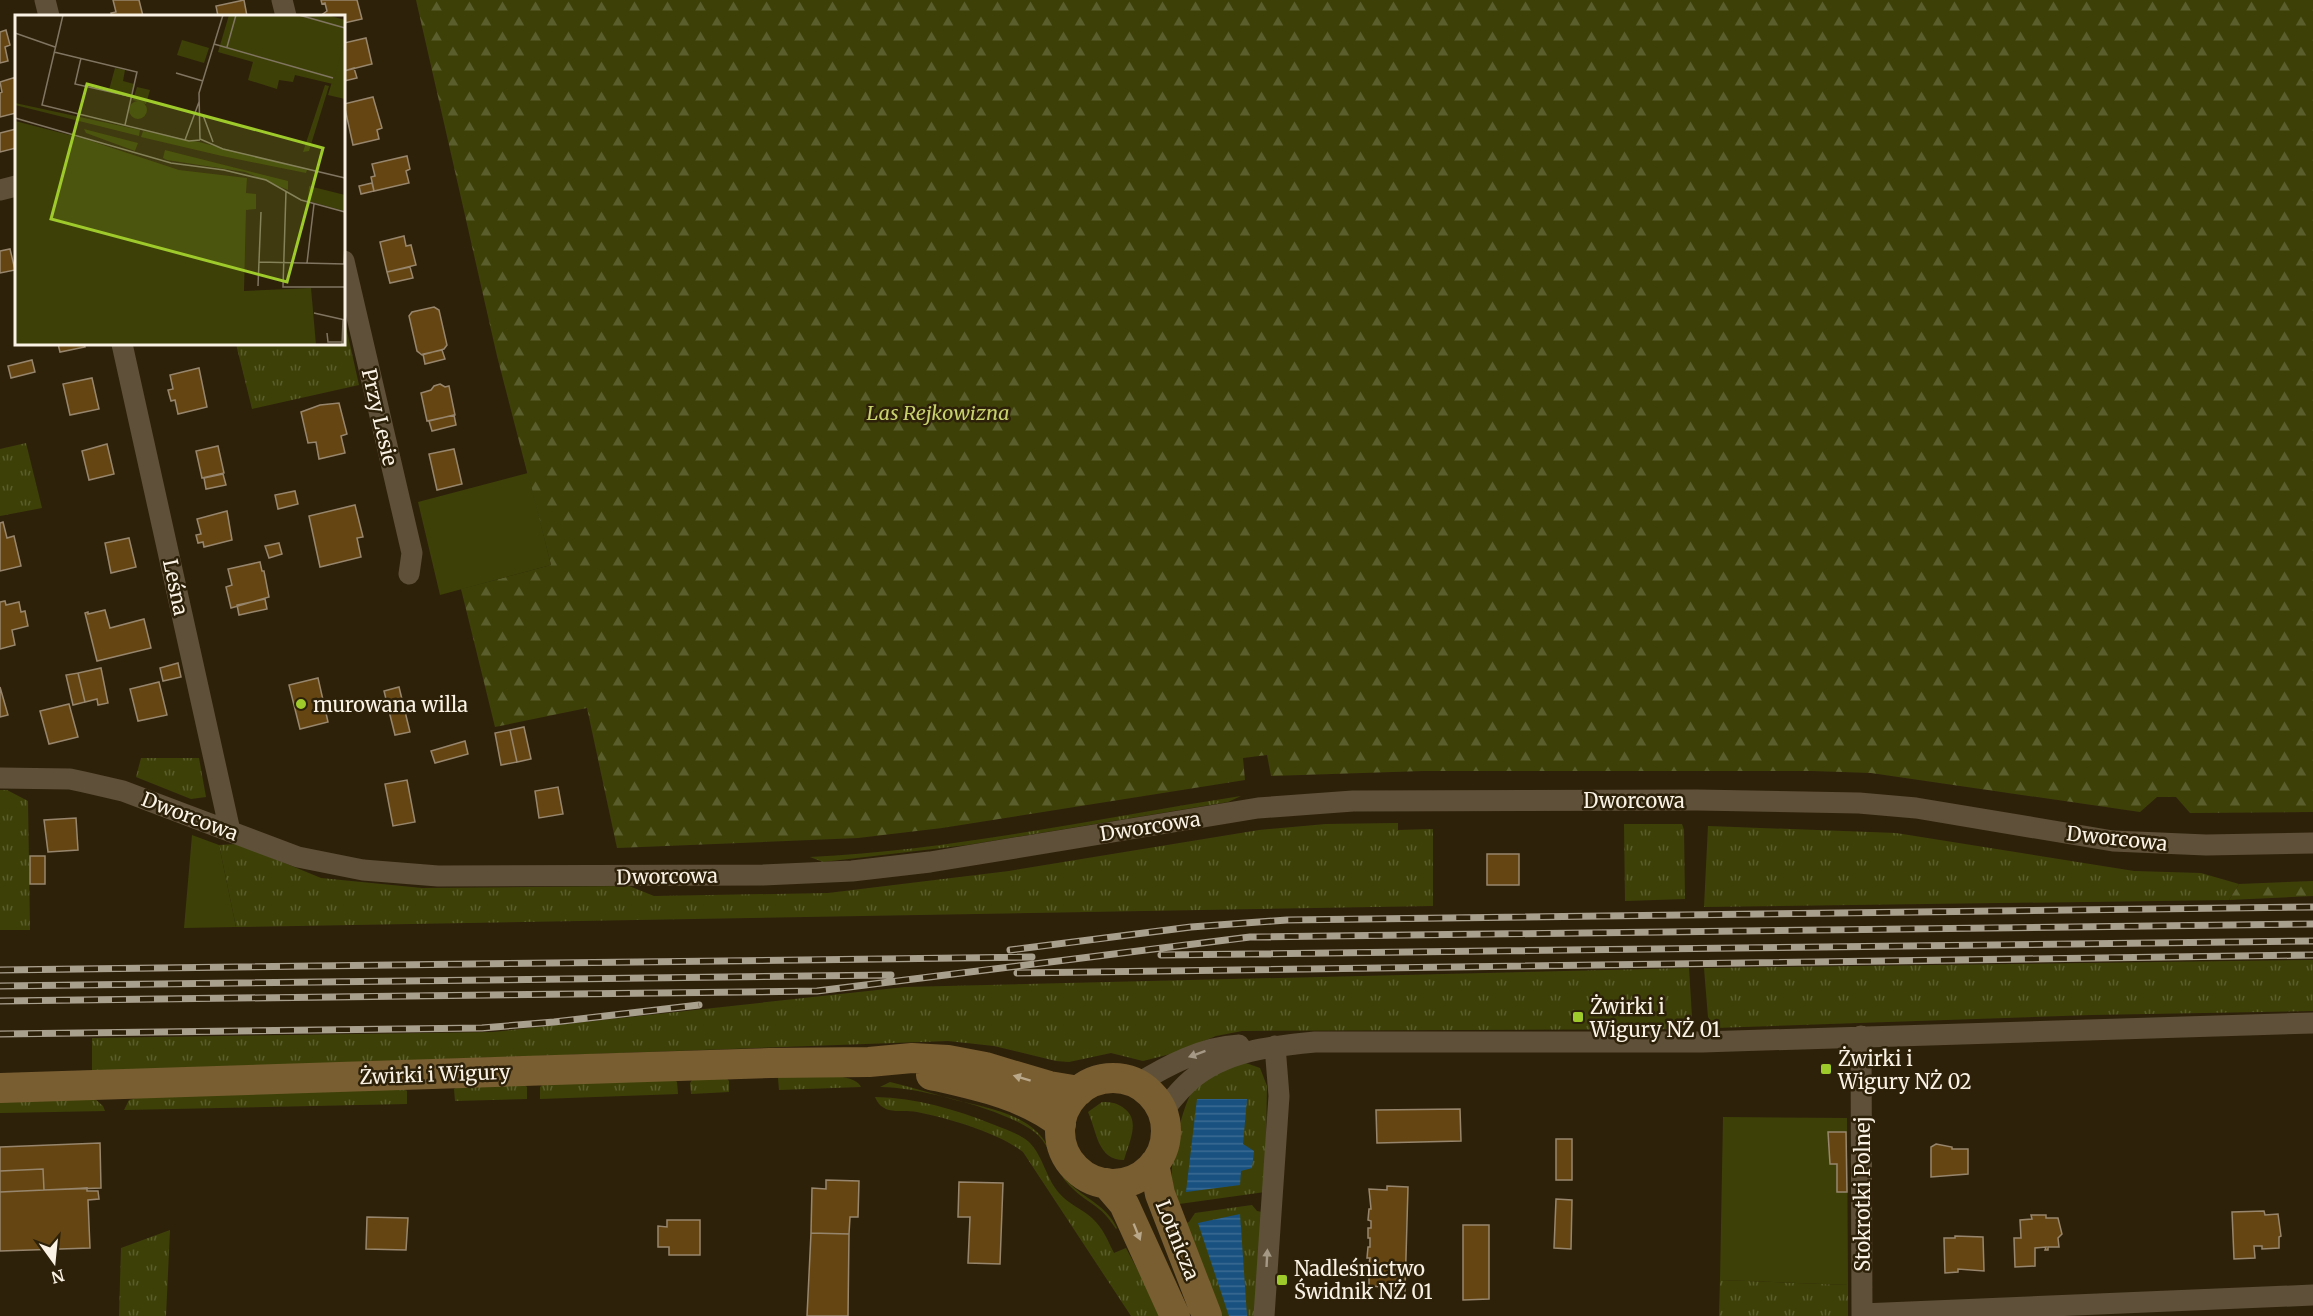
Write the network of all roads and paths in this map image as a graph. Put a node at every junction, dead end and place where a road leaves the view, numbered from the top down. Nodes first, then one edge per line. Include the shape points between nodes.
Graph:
1 (45, 0) edge
2 (282, 0) edge
3 (49, 15) edge
4 (286, 15) edge
5 (15, 186) edge
6 (0, 190) edge
7 (345, 265) edge
8 (122, 345) edge
9 (409, 574) dead end
10 (0, 778) edge
11 (230, 831) junction
12 (2313, 843) edge
13 (2313, 1023) edge
14 (1861, 1036) junction
15 (1275, 1046) junction
16 (869, 1062) junction
17 (1137, 1084) junction
18 (0, 1088) edge
19 (1079, 1091) junction
20 (1162, 1112) junction
21 (1060, 1124) junction
22 (1154, 1164) junction
23 (1106, 1183) junction
24 (2313, 1295) edge
25 (1862, 1315) edge
26 (1175, 1316) edge
27 (1207, 1316) edge
28 (1264, 1316) edge

1 - 3 street
2 - 4 street
5 - 6 street
7 - 9 street, Przy Lesie via 412,553
8 - 11 street, Leśna
10 - 11 street, Dworcowa via 70,779 116,789
11 - 12 street, Dworcowa via 298,857 363,870 409,875 531,877 852,871 930,862 1258,808 1353,801 1858,803 1916,808 2113,841 2206,845
13 - 14 street
14 - 15 street via 1702,1042 1315,1042
14 - 25 street, Stokrotki Polnej
15 -> 17 street via 1243,1044 1212,1049
15 - 20 street via 1208,1068 1190,1081
28 -> 15 street via 1279,1096
16 - 18 main road, Żwirki i Wigury
19 -> 16 main road, Żwirki i Wigury via 948,1060
16 - 21 main road, Żwirki i Wigury via 1006,1096 1045,1112
17 - 19 main road via 1107,1079
17 - 20 main road via 1152,1096
19 - 21 main road via 1066,1106
20 - 22 main road via 1165,1138
21 - 23 main road via 1062,1144 1071,1163 1086,1177
22 - 23 main road via 1136,1179
22 - 27 main road, Lotnicza via 1160,1194
23 -> 26 main road, Lotnicza via 1124,1204
24 - 25 street

